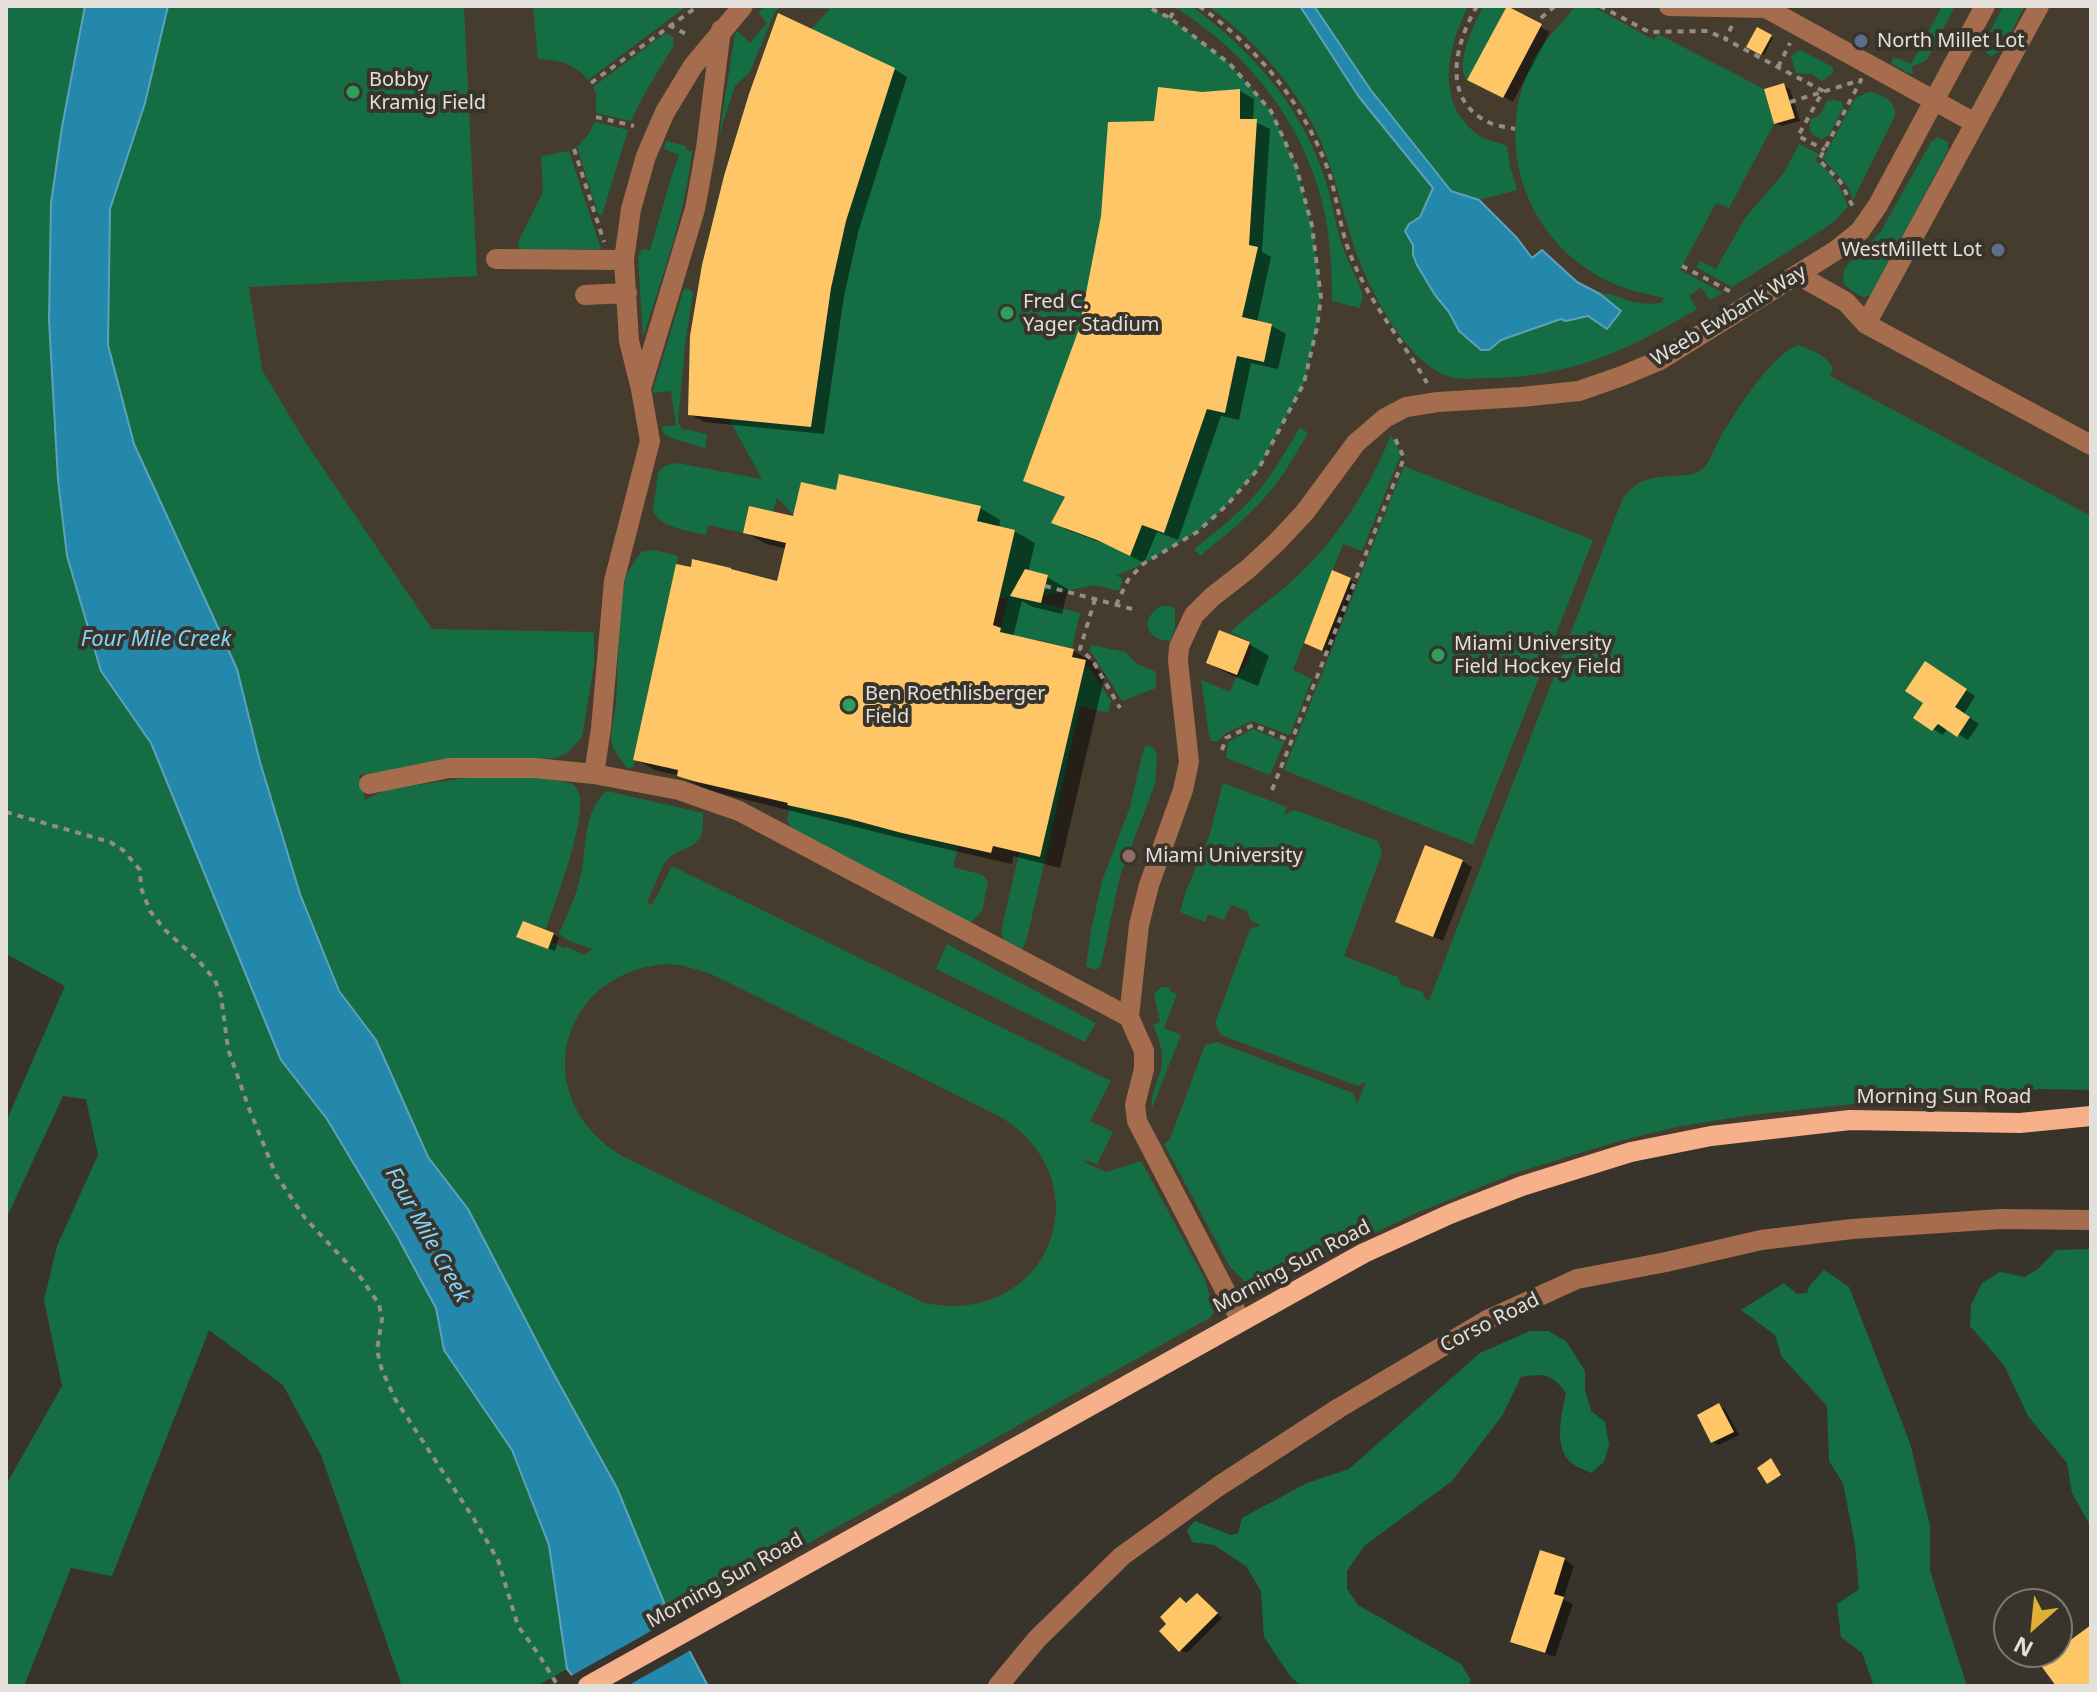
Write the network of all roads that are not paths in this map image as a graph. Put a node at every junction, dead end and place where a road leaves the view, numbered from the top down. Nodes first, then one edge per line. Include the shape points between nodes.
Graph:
1 (743, 6) edge
2 (1669, 6) edge
3 (1985, 6) edge
4 (2039, 6) edge
5 (721, 30) junction
6 (1934, 100) junction
7 (1975, 123) junction
8 (496, 259) dead end
9 (624, 260) junction
10 (1798, 275) junction
11 (627, 293) junction
12 (585, 295) dead end
13 (1866, 324) junction
14 (641, 389) junction
15 (2091, 445) edge
16 (594, 774) junction
17 (369, 784) dead end
18 (1129, 1017) junction
19 (2091, 1116) edge
20 (2091, 1220) edge
21 (1241, 1321) junction
22 (588, 1686) edge
23 (998, 1686) edge

1 - 5 street
2 - 6 street via 1766,8
3 - 6 street, Weeb Ewbank Way
4 - 7 street
5 - 9 street via 665,112 646,156
5 - 14 street via 695,209
6 - 7 street
6 - 10 street, Weeb Ewbank Way via 1860,231
7 - 13 street
8 - 9 street
9 - 11 street
10 - 13 street via 1846,302
10 - 18 street, Weeb Ewbank Way via 1660,360 1579,391 1438,402 1406,407 1385,418 1356,443 1277,542 1194,615 1178,661 1189,762 1139,925
11 - 12 street
11 - 14 street via 629,341
13 - 15 street
14 - 16 street via 650,441 614,581
16 - 17 street via 449,768
16 - 18 street via 679,790 739,811
18 - 21 street via 1144,1051 1137,1121
19 - 21 main road, Morning Sun Road via 2020,1123 1850,1120 1711,1136 1631,1152 1450,1214 1364,1253
20 - 23 street, Corso Road via 2000,1219 1852,1229 1761,1240 1577,1279 1487,1320 1219,1486 1122,1556 1037,1639
21 - 22 main road, Morning Sun Road

